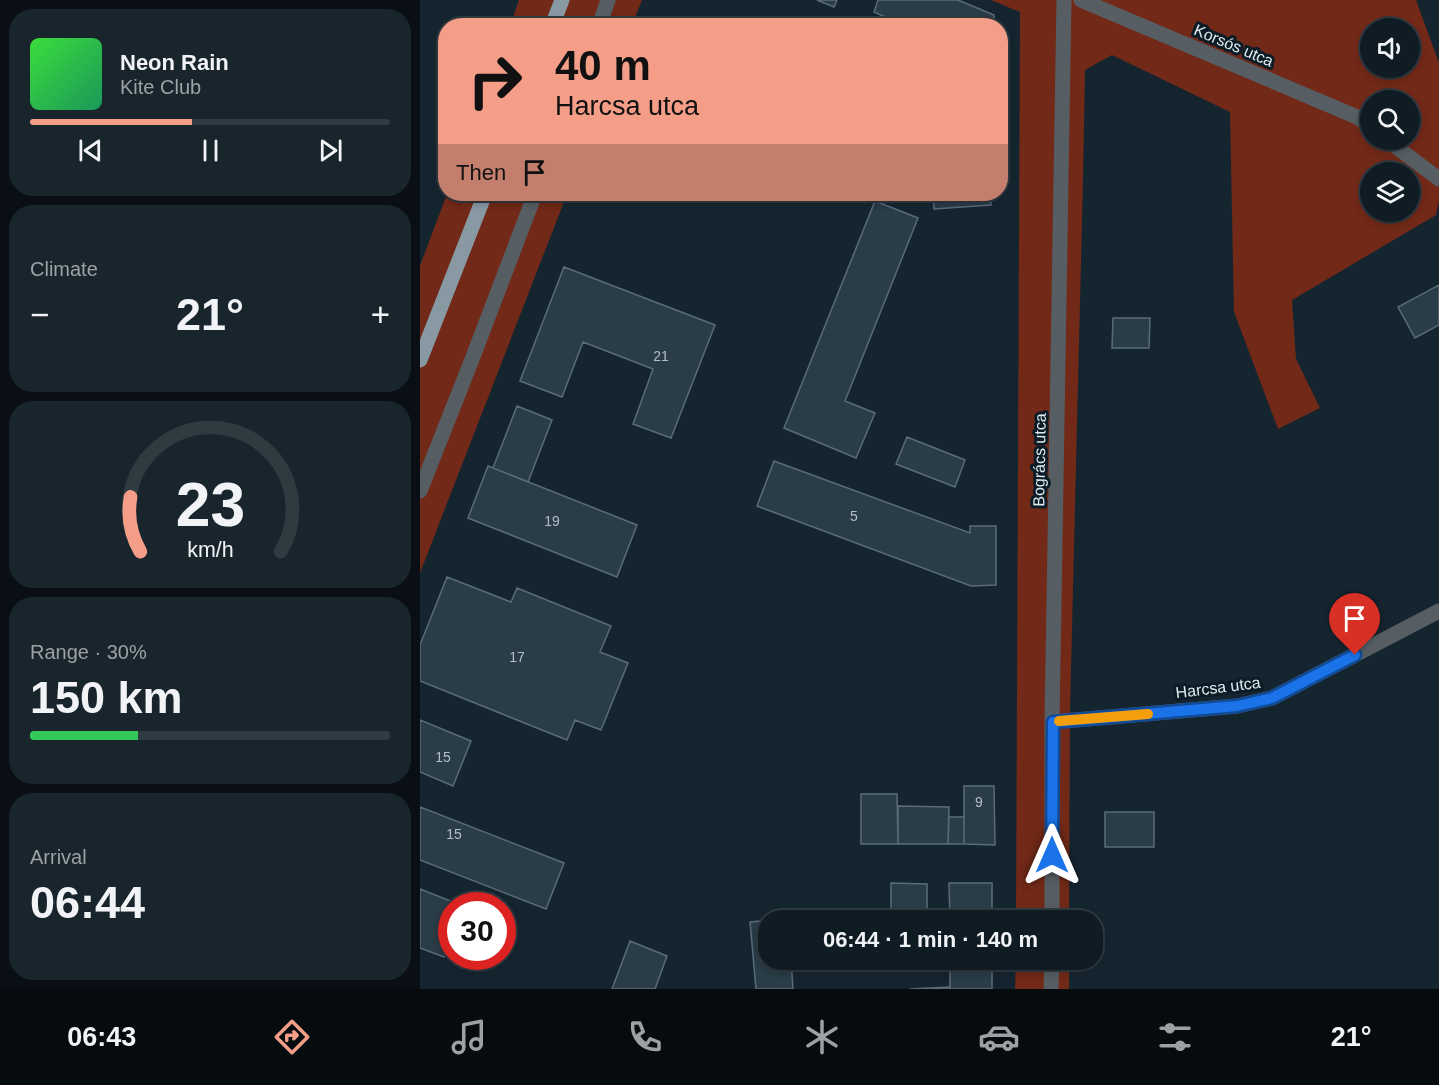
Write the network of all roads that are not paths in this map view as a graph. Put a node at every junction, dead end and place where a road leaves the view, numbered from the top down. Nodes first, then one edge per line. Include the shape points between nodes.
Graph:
1 (562, 0) edge
2 (608, 0) edge
3 (1064, 0) edge
4 (1081, 0) edge
5 (555, 18) edge
6 (602, 18) edge
7 (1360, 119) edge
8 (1401, 150) edge
9 (1439, 178) edge
10 (482, 201) edge
11 (532, 201) edge
12 (420, 360) edge
13 (420, 491) edge
14 (1439, 611) edge
15 (1053, 722) junction
16 (1052, 910) edge
17 (1052, 970) edge
18 (1052, 989) edge

1 - 5 main road
2 - 6 street
3 - 15 street, Bogrács utca
4 - 7 street, Korsós utca
8 - 9 street
10 - 12 main road
11 - 13 street
14 - 15 street, Harcsa utca via 1272,698 1237,706
15 - 16 street, Bogrács utca
17 - 18 street

